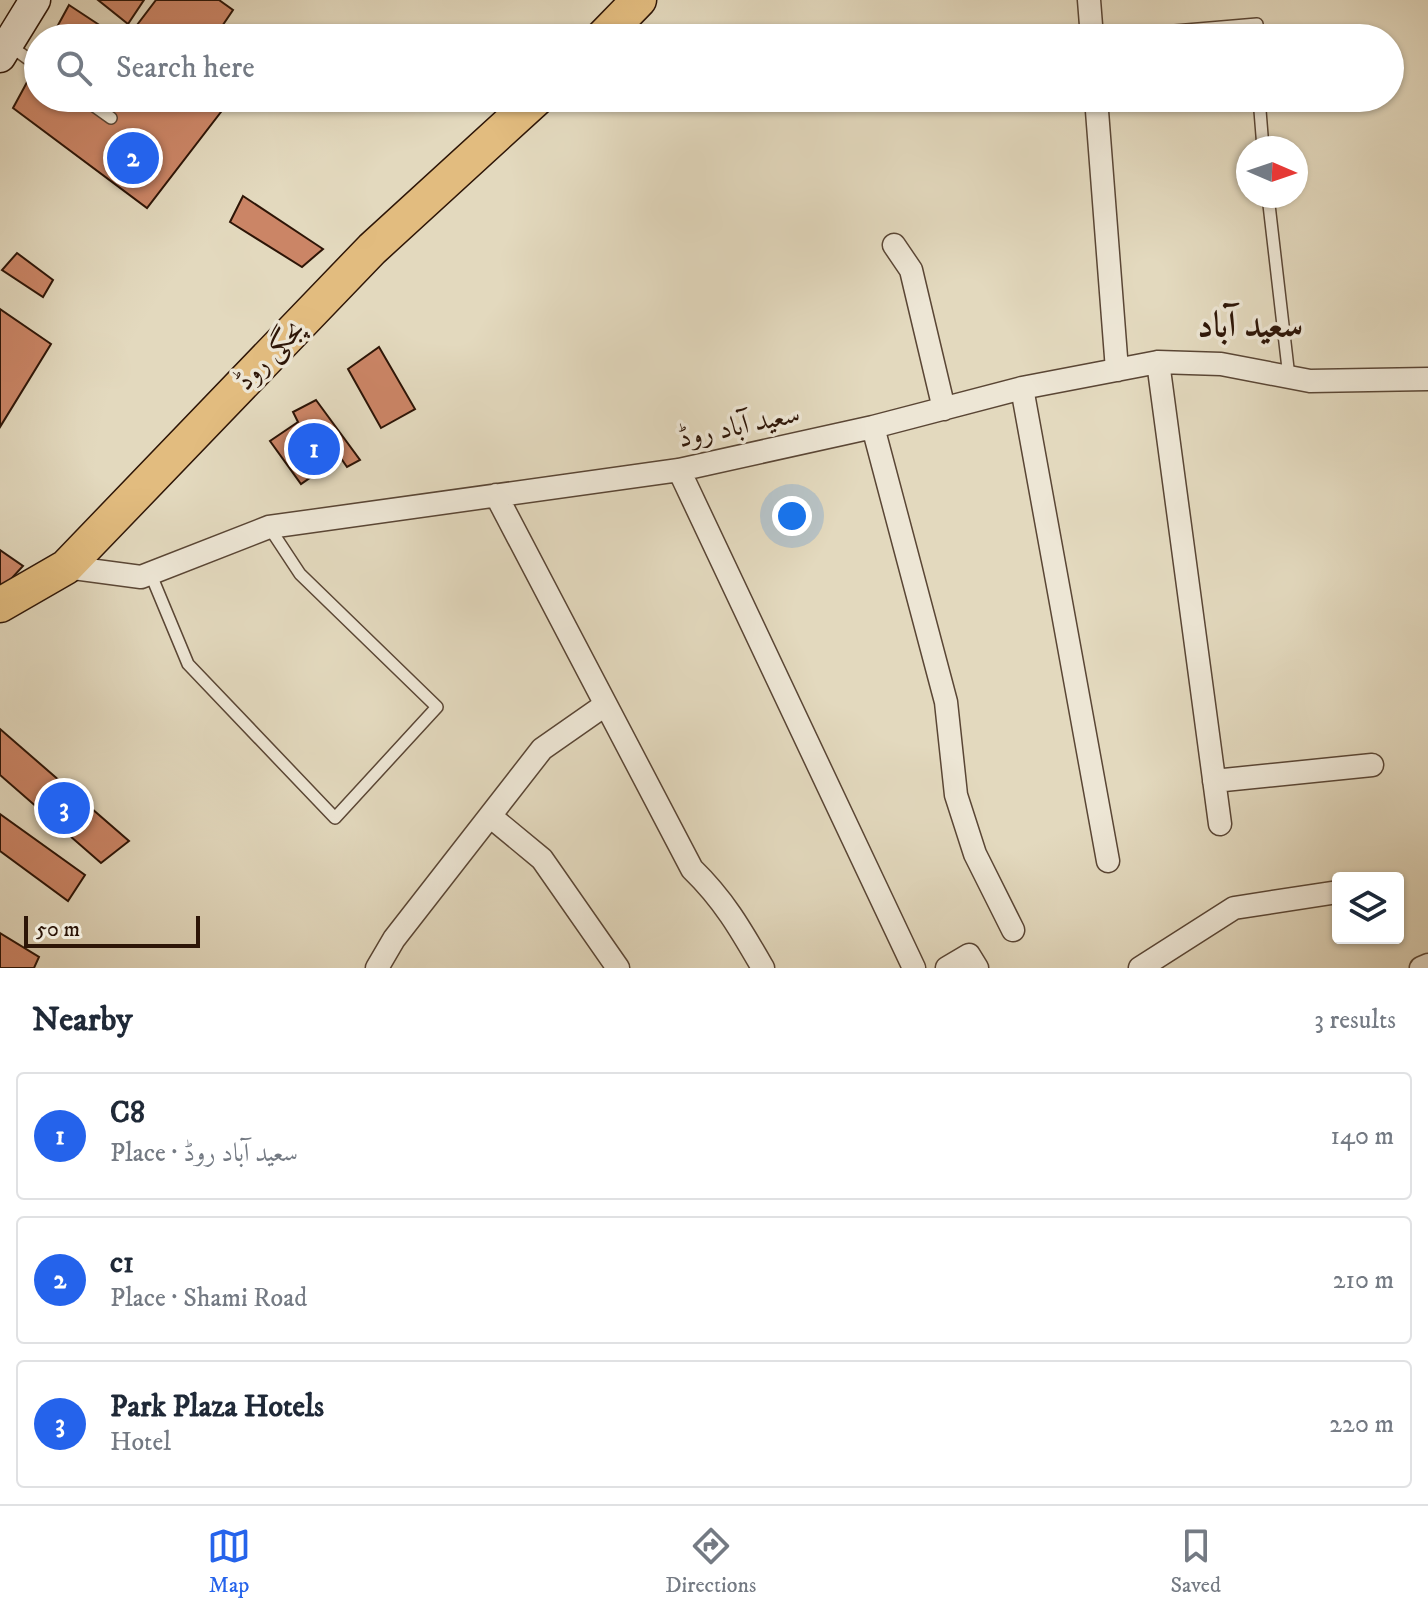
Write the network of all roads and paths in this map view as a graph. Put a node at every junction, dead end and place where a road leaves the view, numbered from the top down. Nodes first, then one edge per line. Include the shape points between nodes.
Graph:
1 (35, 0) edge
2 (639, 0) edge
3 (1089, 0) edge
4 (616, 24) edge
5 (1091, 24) edge
6 (4, 50) edge
7 (24, 59) edge
8 (103, 112) edge
9 (522, 112) edge
10 (1097, 112) edge
11 (1260, 112) edge
12 (111, 118) dead end
13 (1262, 136) edge
14 (1269, 208) edge
15 (894, 245) dead end
16 (1158, 362) junction
17 (1117, 370) junction
18 (1289, 377) junction
19 (1428, 379) edge
20 (1022, 388) junction
21 (944, 409) junction
22 (873, 427) junction
23 (679, 470) junction
24 (496, 495) junction
25 (269, 527) junction
26 (66, 567) junction
27 (151, 575) junction
28 (0, 605) edge
29 (605, 705) junction
30 (1372, 765) dead end
31 (1214, 781) junction
32 (490, 816) junction
33 (1220, 824) dead end
34 (1108, 861) dead end
35 (1332, 893) edge
36 (1013, 930) dead end
37 (1428, 965) edge
38 (377, 968) edge
39 (618, 968) edge
40 (763, 968) edge
41 (914, 968) edge
42 (947, 968) edge
43 (977, 968) edge
44 (1140, 968) edge
45 (1421, 968) edge

1 - 6 street
2 - 4 main road
3 - 5 street
6 - 7 lane
8 - 12 lane
9 - 26 main road, پجگی روڈ via 372,249
10 - 17 street
11 - 13 lane
14 - 18 lane
15 - 21 street via 911,270
16 - 17 street, سعید آباد روڈ
16 - 18 street, سعید آباد روڈ via 1221,364
16 - 31 street
17 - 20 street, سعید آباد روڈ
18 - 19 street, سعید آباد روڈ
20 - 21 street, سعید آباد روڈ
20 - 34 street
21 - 22 street, سعید آباد روڈ
22 - 23 street, سعید آباد روڈ
22 - 36 street via 946,702 956,795 975,854
23 - 24 street, سعید آباد روڈ
23 - 41 street
24 - 25 street, سعید آباد روڈ
24 - 29 street
25 - 27 street, سعید آباد روڈ
25 - 27 lane via 300,574 437,707 335,818 188,664
26 - 27 street, سعید آباد روڈ
26 - 28 main road, پجگی روڈ
29 - 32 street via 542,749
29 - 40 street via 692,869 730,910
30 - 31 street
31 - 33 street
32 - 38 street
32 - 39 street via 542,859
35 - 44 street via 1234,908
37 - 45 street
42 - 43 street via 969,955

